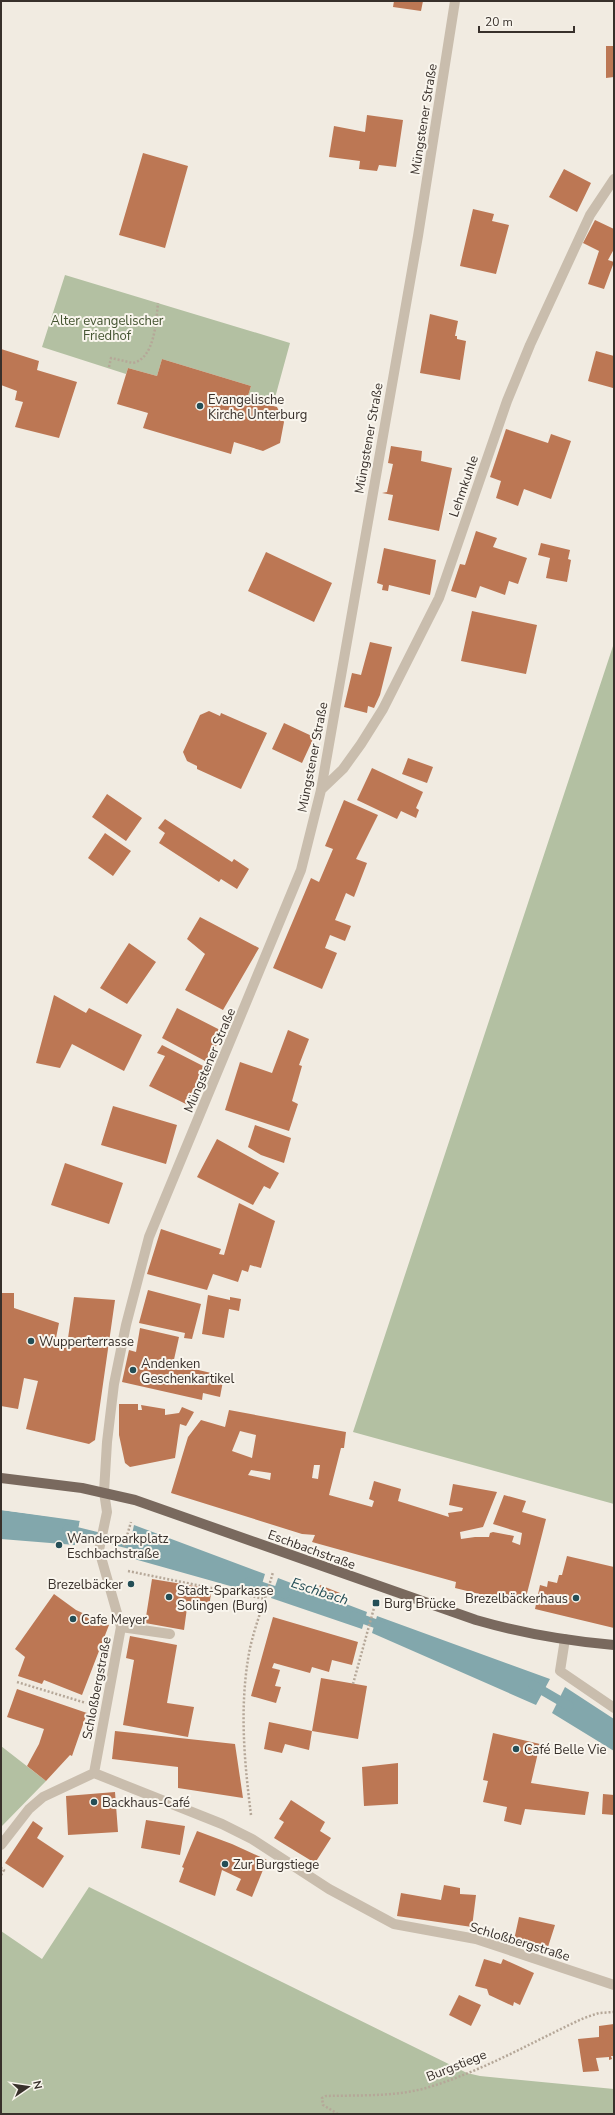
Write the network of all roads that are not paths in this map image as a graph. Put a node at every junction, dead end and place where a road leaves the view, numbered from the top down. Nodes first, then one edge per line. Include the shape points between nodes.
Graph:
1 (455, 1) edge
2 (614, 179) edge
3 (321, 790) junction
4 (1, 1478) edge
5 (104, 1492) junction
6 (121, 1627) junction
7 (170, 1634) dead end
8 (565, 1639) junction
9 (614, 1645) edge
10 (614, 1708) edge
11 (94, 1773) junction
12 (1, 1845) edge
13 (614, 1985) edge

1 - 3 street, Müngstener Straße via 418,236
2 - 3 street, Lehmkuhle via 590,215 530,345 507,401 439,598 379,715 343,769
3 - 5 street, Müngstener Straße via 301,870 149,1237 114,1384 106,1442
4 - 5 main road, Eschbachstraße
5 - 6 street, Schloßbergstraße via 107,1512 99,1550
5 - 8 main road, Eschbachstraße via 135,1500 476,1620
6 - 7 street
6 - 11 street, Schloßbergstraße
8 - 9 main road, Eschbachstraße
8 - 10 street via 560,1671
11 - 12 street via 43,1797 29,1809
11 - 13 street, Schloßbergstraße via 228,1827 275,1853 329,1889 394,1924 476,1939

